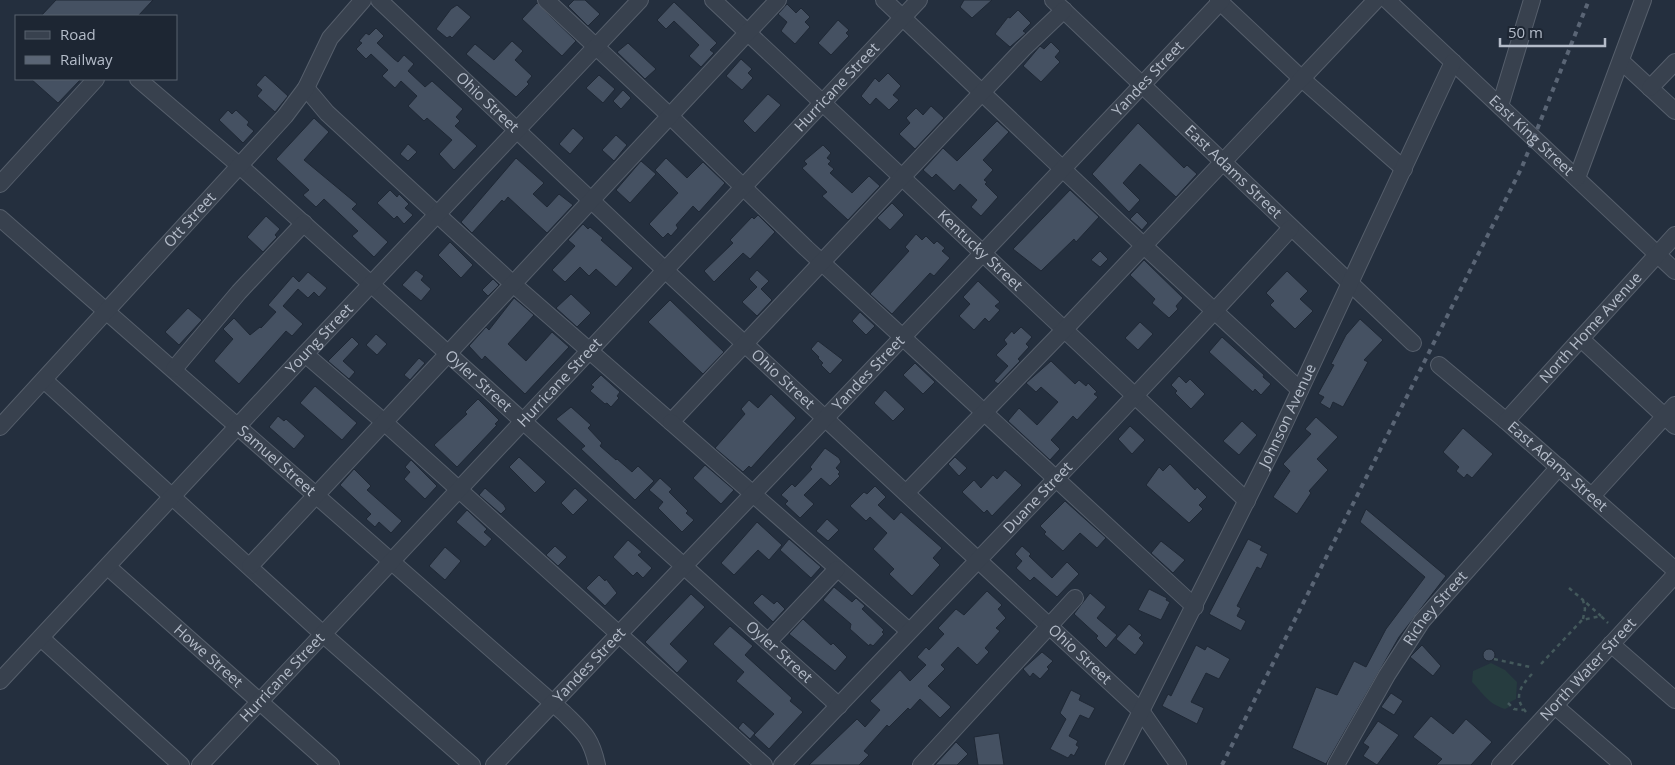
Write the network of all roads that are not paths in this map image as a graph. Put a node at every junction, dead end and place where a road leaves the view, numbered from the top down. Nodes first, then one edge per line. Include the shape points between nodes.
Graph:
1 (363, 0) edge
2 (379, 0) edge
3 (546, 0) edge
4 (640, 0) edge
5 (713, 0) edge
6 (778, 0) edge
7 (884, 0) edge
8 (920, 0) edge
9 (1376, 0) edge
10 (1387, 0) edge
11 (1532, 0) edge
12 (1643, 0) edge
13 (1220, 1) edge
14 (1058, 5) edge
15 (902, 18) junction
16 (748, 32) junction
17 (596, 46) junction
18 (1621, 60) junction
19 (1453, 62) junction
20 (1675, 62) edge
21 (1302, 79) junction
22 (95, 80) edge
23 (139, 80) edge
24 (1142, 85) junction
25 (306, 88) junction
26 (1650, 88) junction
27 (984, 92) junction
28 (823, 103) junction
29 (1500, 106) junction
30 (1675, 111) edge
31 (670, 116) junction
32 (518, 129) junction
33 (1222, 163) junction
34 (241, 166) junction
35 (1063, 168) junction
36 (1404, 169) junction
37 (902, 178) junction
38 (1577, 178) junction
39 (0, 184) edge
40 (744, 187) junction
41 (592, 200) junction
42 (436, 214) junction
43 (0, 218) edge
44 (304, 223) junction
45 (1291, 228) junction
46 (1675, 235) edge
47 (1143, 245) junction
48 (983, 254) junction
49 (1658, 254) junction
50 (823, 263) junction
51 (666, 271) junction
52 (1675, 271) edge
53 (371, 284) junction
54 (513, 284) junction
55 (1350, 284) junction
56 (106, 310) junction
57 (1214, 311) junction
58 (1064, 330) junction
59 (902, 335) junction
60 (1581, 339) junction
61 (1413, 343) dead end
62 (746, 344) junction
63 (590, 350) junction
64 (448, 353) junction
65 (304, 354) junction
66 (1439, 365) dead end
67 (174, 369) junction
68 (44, 380) junction
69 (1300, 390) junction
70 (1134, 396) junction
71 (983, 412) junction
72 (1671, 416) edge
73 (825, 417) junction
74 (524, 421) junction
75 (1506, 421) junction
76 (384, 422) junction
77 (671, 422) junction
78 (239, 426) junction
79 (0, 427) edge
80 (1559, 467) junction
81 (1056, 480) junction
82 (457, 490) junction
83 (906, 493) junction
84 (751, 494) junction
85 (316, 496) junction
86 (1592, 496) junction
87 (174, 497) junction
88 (1247, 501) junction
89 (979, 561) junction
90 (391, 562) junction
91 (684, 565) junction
92 (250, 566) junction
93 (108, 567) junction
94 (837, 569) junction
95 (1675, 570) edge
96 (1675, 575) edge
97 (1075, 598) dead end
98 (1195, 607) junction
99 (1050, 626) junction
100 (909, 631) junction
101 (324, 634) junction
102 (618, 635) junction
103 (41, 638) junction
104 (768, 642) junction
105 (1612, 644) junction
106 (0, 681) edge
107 (1675, 700) edge
108 (261, 702) junction
109 (552, 704) junction
110 (839, 706) junction
111 (1555, 706) junction
112 (1142, 712) junction
113 (1178, 764) edge
114 (181, 765) edge
115 (200, 765) edge
116 (331, 765) edge
117 (472, 765) edge
118 (494, 765) edge
119 (597, 765) edge
120 (764, 765) edge
121 (782, 765) edge
122 (921, 765) edge
123 (1114, 765) edge
124 (1174, 765) edge
125 (1182, 765) edge
126 (1336, 765) edge
127 (1500, 765) edge
128 (1623, 765) edge

1 - 25 street, Ott Street via 330,38
2 - 32 street, Ohio Street
3 - 17 street
4 - 17 street, Young Street
5 - 16 street, Kentucky Street
6 - 16 street
7 - 15 street
8 - 15 street, Hurricane Street
9 - 21 street
10 - 19 street, East King Street
11 - 29 street
12 - 18 street
13 - 21 street
13 - 24 street, Yandes Street
14 - 24 street, East Adams Street
14 - 27 street
15 - 27 street
15 - 28 street, Hurricane Street
16 - 28 street, Kentucky Street
16 - 31 street
17 - 31 street
17 - 32 street, Young Street
18 - 26 street
18 - 38 street
19 - 29 street, East King Street
19 - 36 street, Johnson Avenue
20 - 26 street
21 - 33 street
21 - 36 street
22 - 39 street
23 - 34 street, Oyler Street
24 - 33 street, East Adams Street
24 - 35 street, Yandes Street
25 - 34 street, Ott Street
25 - 42 street via 327,113
26 - 30 street
27 - 35 street
27 - 37 street
28 - 37 street, Kentucky Street
28 - 40 street, Hurricane Street
29 - 38 street, East King Street
31 - 40 street
31 - 41 street
32 - 41 street, Ohio Street
32 - 42 street, Young Street
33 - 45 street, East Adams Street
33 - 47 street
34 - 44 street, Oyler Street
34 - 56 street, Ott Street
35 - 47 street
35 - 48 street, Yandes Street
36 - 55 street, Johnson Avenue
37 - 48 street, Kentucky Street
37 - 50 street
38 - 49 street, East King Street
40 - 50 street
40 - 51 street, Hurricane Street
41 - 51 street, Ohio Street
41 - 54 street
42 - 53 street, Young Street
42 - 54 street
43 - 56 street, Samuel Street
44 - 53 street, Oyler Street
44 - 67 street via 239,292
45 - 55 street, East Adams Street
45 - 57 street, Duane Street
46 - 49 street, North Home Avenue
47 - 57 street
47 - 58 street
48 - 58 street, Kentucky Street
48 - 59 street, Yandes Street
49 - 52 street, East King Street
49 - 60 street, North Home Avenue
50 - 59 street
50 - 62 street
51 - 62 street, Ohio Street
51 - 63 street, Hurricane Street
53 - 64 street, Oyler Street
53 - 65 street, Young Street
54 - 63 street
54 - 64 street
55 - 61 street, East Adams Street
55 - 69 street, Johnson Avenue
56 - 67 street, Samuel Street
56 - 68 street, Ott Street
57 - 69 street
57 - 70 street, Duane Street
58 - 70 street, Kentucky Street
58 - 71 street
59 - 71 street
59 - 73 street, Yandes Street
60 - 72 street
60 - 75 street, North Home Avenue
62 - 73 street, Ohio Street
62 - 77 street
63 - 74 street, Hurricane Street
63 - 77 street
64 - 74 street, Oyler Street
64 - 76 street
65 - 76 street
65 - 78 street, Young Street
66 - 75 street, East Adams Street
67 - 78 street, Samuel Street
68 - 79 street, Ott Street
68 - 87 street
69 - 88 street, Johnson Avenue
70 - 81 street, Duane Street
70 - 88 street, Kentucky Street
71 - 81 street
71 - 83 street
72 - 86 street
73 - 83 street, Ohio Street
73 - 84 street, Yandes Street
74 - 82 street, Hurricane Street
74 - 91 street, Oyler Street
75 - 80 street, East Adams Street
76 - 82 street
76 - 85 street
77 - 84 street
78 - 85 street, Samuel Street
78 - 87 street, Young Street
80 - 86 street, East Adams Street
80 - 126 street, Richey Street via 1422,620
81 - 89 street, Duane Street
81 - 98 street
82 - 90 street, Hurricane Street
82 - 102 street
83 - 89 street, Ohio Street
84 - 91 street, Yandes Street
84 - 94 street
85 - 90 street, Samuel Street
85 - 92 street
86 - 95 street, East Adams Street
87 - 92 street
87 - 93 street, Young Street
88 - 98 street, Johnson Avenue
89 - 99 street, Ohio Street
89 - 100 street, Duane Street
90 - 101 street, Hurricane Street
90 - 109 street, Samuel Street
91 - 102 street, Yandes Street
91 - 104 street, Oyler Street
92 - 101 street
93 - 103 street, Young Street
93 - 108 street, Howe Street
94 - 100 street
94 - 104 street
96 - 105 street, North Water Street
97 - 99 street
98 - 112 street, Johnson Avenue
99 - 112 street, Ohio Street
99 - 122 street
100 - 110 street, Duane Street
101 - 108 street, Hurricane Street
101 - 117 street
102 - 109 street, Yandes Street
102 - 120 street
103 - 106 street, Young Street
103 - 114 street
104 - 110 street, Oyler Street
105 - 107 street
105 - 111 street, North Water Street
108 - 115 street, Hurricane Street
108 - 116 street, Howe Street
109 - 118 street, Yandes Street
109 - 119 street, Samuel Street via 589,738
110 - 121 street, Duane Street
111 - 127 street, North Water Street
111 - 128 street
112 - 113 street, Ohio Street
112 - 123 street, Johnson Avenue
113 - 124 street
113 - 125 street

